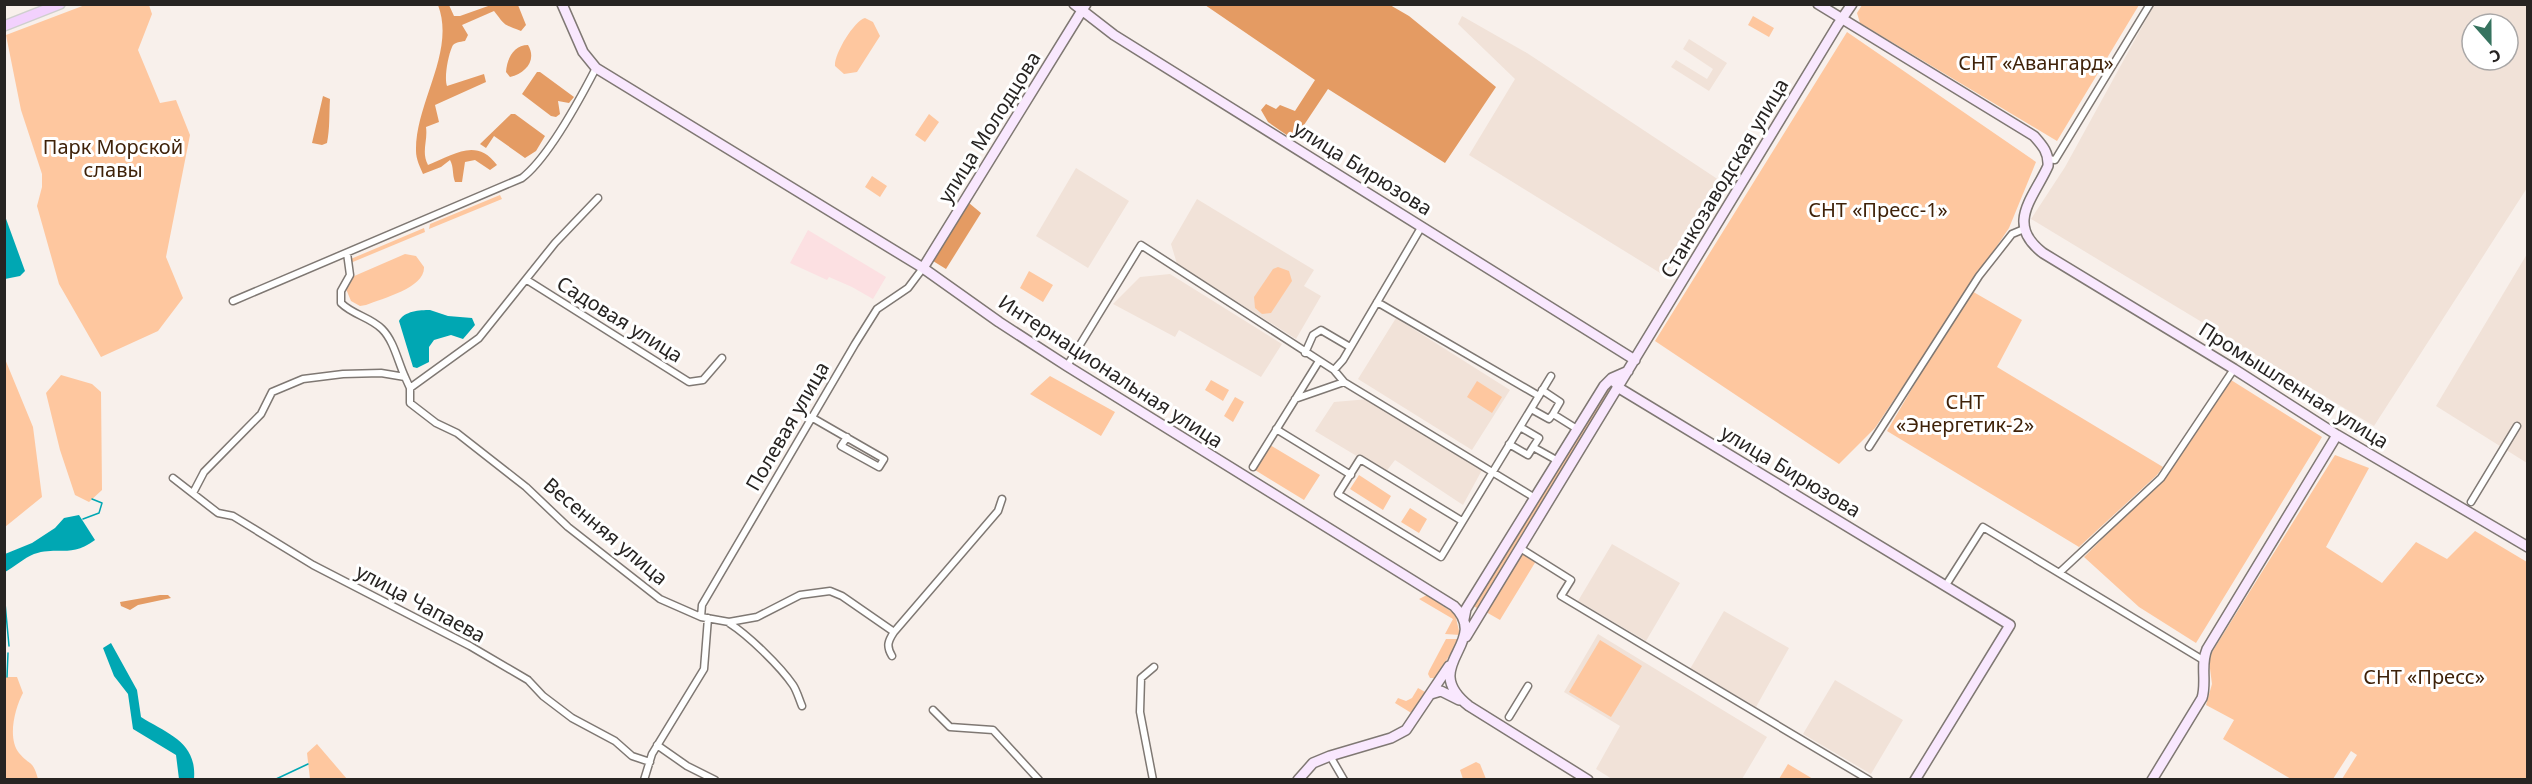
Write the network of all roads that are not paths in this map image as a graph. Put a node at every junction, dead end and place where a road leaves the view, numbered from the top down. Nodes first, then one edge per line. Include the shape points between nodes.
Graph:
1 (43, 4) edge
2 (60, 4) edge
3 (562, 4) edge
4 (1074, 4) edge
5 (1818, 4) edge
6 (1852, 4) edge
7 (2150, 4) edge
8 (1084, 7) edge
9 (4, 19) edge
10 (1844, 19) junction
11 (4, 26) edge
12 (596, 68) junction
13 (2047, 155) junction
14 (597, 198) dead end
15 (1422, 226) junction
16 (2024, 229) junction
17 (347, 253) junction
18 (923, 268) junction
19 (527, 280) junction
20 (233, 301) dead end
21 (1377, 302) junction
22 (1350, 347) junction
23 (1305, 353) junction
24 (722, 358) dead end
25 (1635, 360) junction
26 (1320, 361) junction
27 (1067, 366) junction
28 (2234, 369) junction
29 (1334, 370) junction
30 (1628, 371) junction
31 (1551, 376) dead end
32 (405, 377) junction
33 (1609, 381) junction
34 (1344, 382) junction
35 (410, 388) junction
36 (1618, 388) junction
37 (1541, 393) junction
38 (1295, 399) junction
39 (1531, 409) junction
40 (1553, 414) junction
41 (811, 417) junction
42 (2517, 426) dead end
43 (1520, 427) junction
44 (1276, 429) junction
45 (1578, 429) junction
46 (2337, 435) junction
47 (847, 437) junction
48 (1509, 444) junction
49 (1533, 447) junction
50 (1869, 447) dead end
51 (1558, 461) junction
52 (1252, 467) dead end
53 (1491, 472) junction
54 (1351, 475) junction
55 (173, 477) dead end
56 (193, 493) junction
57 (1535, 498) junction
58 (1002, 499) dead end
59 (2471, 502) dead end
60 (1462, 521) junction
61 (1520, 548) junction
62 (2528, 548) edge
63 (2060, 573) junction
64 (1946, 585) junction
65 (1470, 603) junction
66 (1454, 606) junction
67 (705, 618) junction
68 (1477, 619) junction
69 (1464, 620) junction
70 (729, 622) junction
71 (894, 632) junction
72 (1462, 643) junction
73 (892, 656) dead end
74 (1453, 659) junction
75 (2203, 660) junction
76 (1154, 667) dead end
77 (1528, 686) dead end
78 (1431, 694) junction
79 (802, 706) dead end
80 (1469, 706) junction
81 (933, 710) dead end
82 (1509, 717) dead end
83 (657, 745) junction
84 (1330, 756) junction
85 (650, 762) junction
86 (645, 780) edge
87 (715, 780) edge
88 (1038, 780) edge
89 (1153, 780) edge
90 (1298, 780) edge
91 (1344, 780) edge
92 (1588, 780) edge
93 (1869, 780) edge
94 (1915, 780) edge
95 (2152, 780) edge

1 - 9 main road
2 - 11 main road
3 - 12 street, Интернациональная улица via 583,52
4 - 8 street, улица Бирюзова
5 - 10 street
6 - 10 street, Станкозаводская улица
7 - 13 street via 2055,160
8 - 15 street, улица Бирюзова via 1114,35
8 - 18 street, улица Молодцова
10 - 13 street via 2034,136
10 - 25 street, Станкозаводская улица
12 - 17 street via 568,118 522,178
12 - 18 street, Интернациональная улица
13 - 16 street via 2044,174 2026,207
14 - 19 street
15 - 21 street
15 - 25 street, улица Бирюзова
16 - 28 street, Промышленная улица via 2029,241 2043,253
16 - 50 street via 2012,234 1979,276
17 - 20 street
17 - 32 street via 350,275 341,291 342,303 351,313 382,329
18 - 27 street, Интернациональная улица
18 - 41 street, Полевая улица via 908,288 877,309
19 - 24 street, Садовая улица via 689,382 703,380
19 - 35 street via 479,338
21 - 22 street
21 - 37 street
22 - 23 street via 1321,330 1313,335
22 - 29 street
23 - 26 street
23 - 27 street via 1141,245
25 - 30 street, Станкозаводская улица
26 - 29 street
26 - 38 street
27 - 66 street, Интернациональная улица
28 - 46 street, Промышленная улица
28 - 63 street via 2161,478
29 - 34 street
30 - 33 street, Станкозаводская улица
30 - 36 street, Станкозаводская улица
31 - 37 street
32 - 35 street
32 - 56 street via 343,374 303,379 272,392 261,414 204,472
33 - 36 street, улица Бирюзова via 1614,381
33 - 45 street, Станкозаводская улица
34 - 38 street
34 - 53 street
35 - 67 street, Весенняя улица via 410,403 526,487 568,527 637,582 660,599
36 - 61 street, Станкозаводская улица
36 - 64 street, улица Бирюзова
37 - 39 street
37 - 40 street via 1560,402
38 - 44 street
39 - 40 street via 1549,420
39 - 43 street
40 - 45 street
41 - 47 street
41 - 67 street, Полевая улица via 702,604
42 - 59 street
43 - 48 street
43 - 49 street via 1539,438
44 - 52 street
44 - 54 street
45 - 51 street, Станкозаводская улица
46 - 62 street, Промышленная улица
46 - 75 street
47 - 47 street via 884,459 879,467 841,446
48 - 49 street via 1528,455
48 - 53 street
49 - 51 street
51 - 57 street, Станкозаводская улица
53 - 57 street
53 - 60 street
54 - 60 street via 1360,459
54 - 60 street via 1338,494 1441,556
55 - 56 street, улица Чапаева
56 - 85 street, улица Чапаева via 218,513 233,516 313,565 528,680 572,718 615,741 632,756
57 - 65 street, Станкозаводская улица
58 - 71 street via 998,511
61 - 68 street, Станкозаводская улица
61 - 93 street via 1571,580 1561,596
63 - 64 street via 1983,527
63 - 75 street
64 - 94 street, улица Бирюзова via 2010,625
65 - 66 street via 1463,608
65 - 69 street, Станкозаводская улица
66 - 69 street, Интернациональная улица
67 - 70 street, Весенняя улица
67 - 83 street via 704,669
68 - 69 street via 1469,623
68 - 72 street, Станкозаводская улица
69 - 72 street
70 - 71 street, Весенняя улица via 757,617 800,595 830,591
70 - 79 street via 783,673 794,686
71 - 73 street via 888,649
72 - 74 street
74 - 78 street
74 - 80 street via 1449,677 1452,686
75 - 95 street via 2202,698
76 - 89 street via 1141,678 1140,712
77 - 82 street
78 - 80 street via 1445,692
78 - 84 street via 1401,733
80 - 92 street
81 - 88 street via 950,727 993,730
83 - 85 street
83 - 87 street
84 - 90 street via 1313,763
84 - 91 street
85 - 86 street

